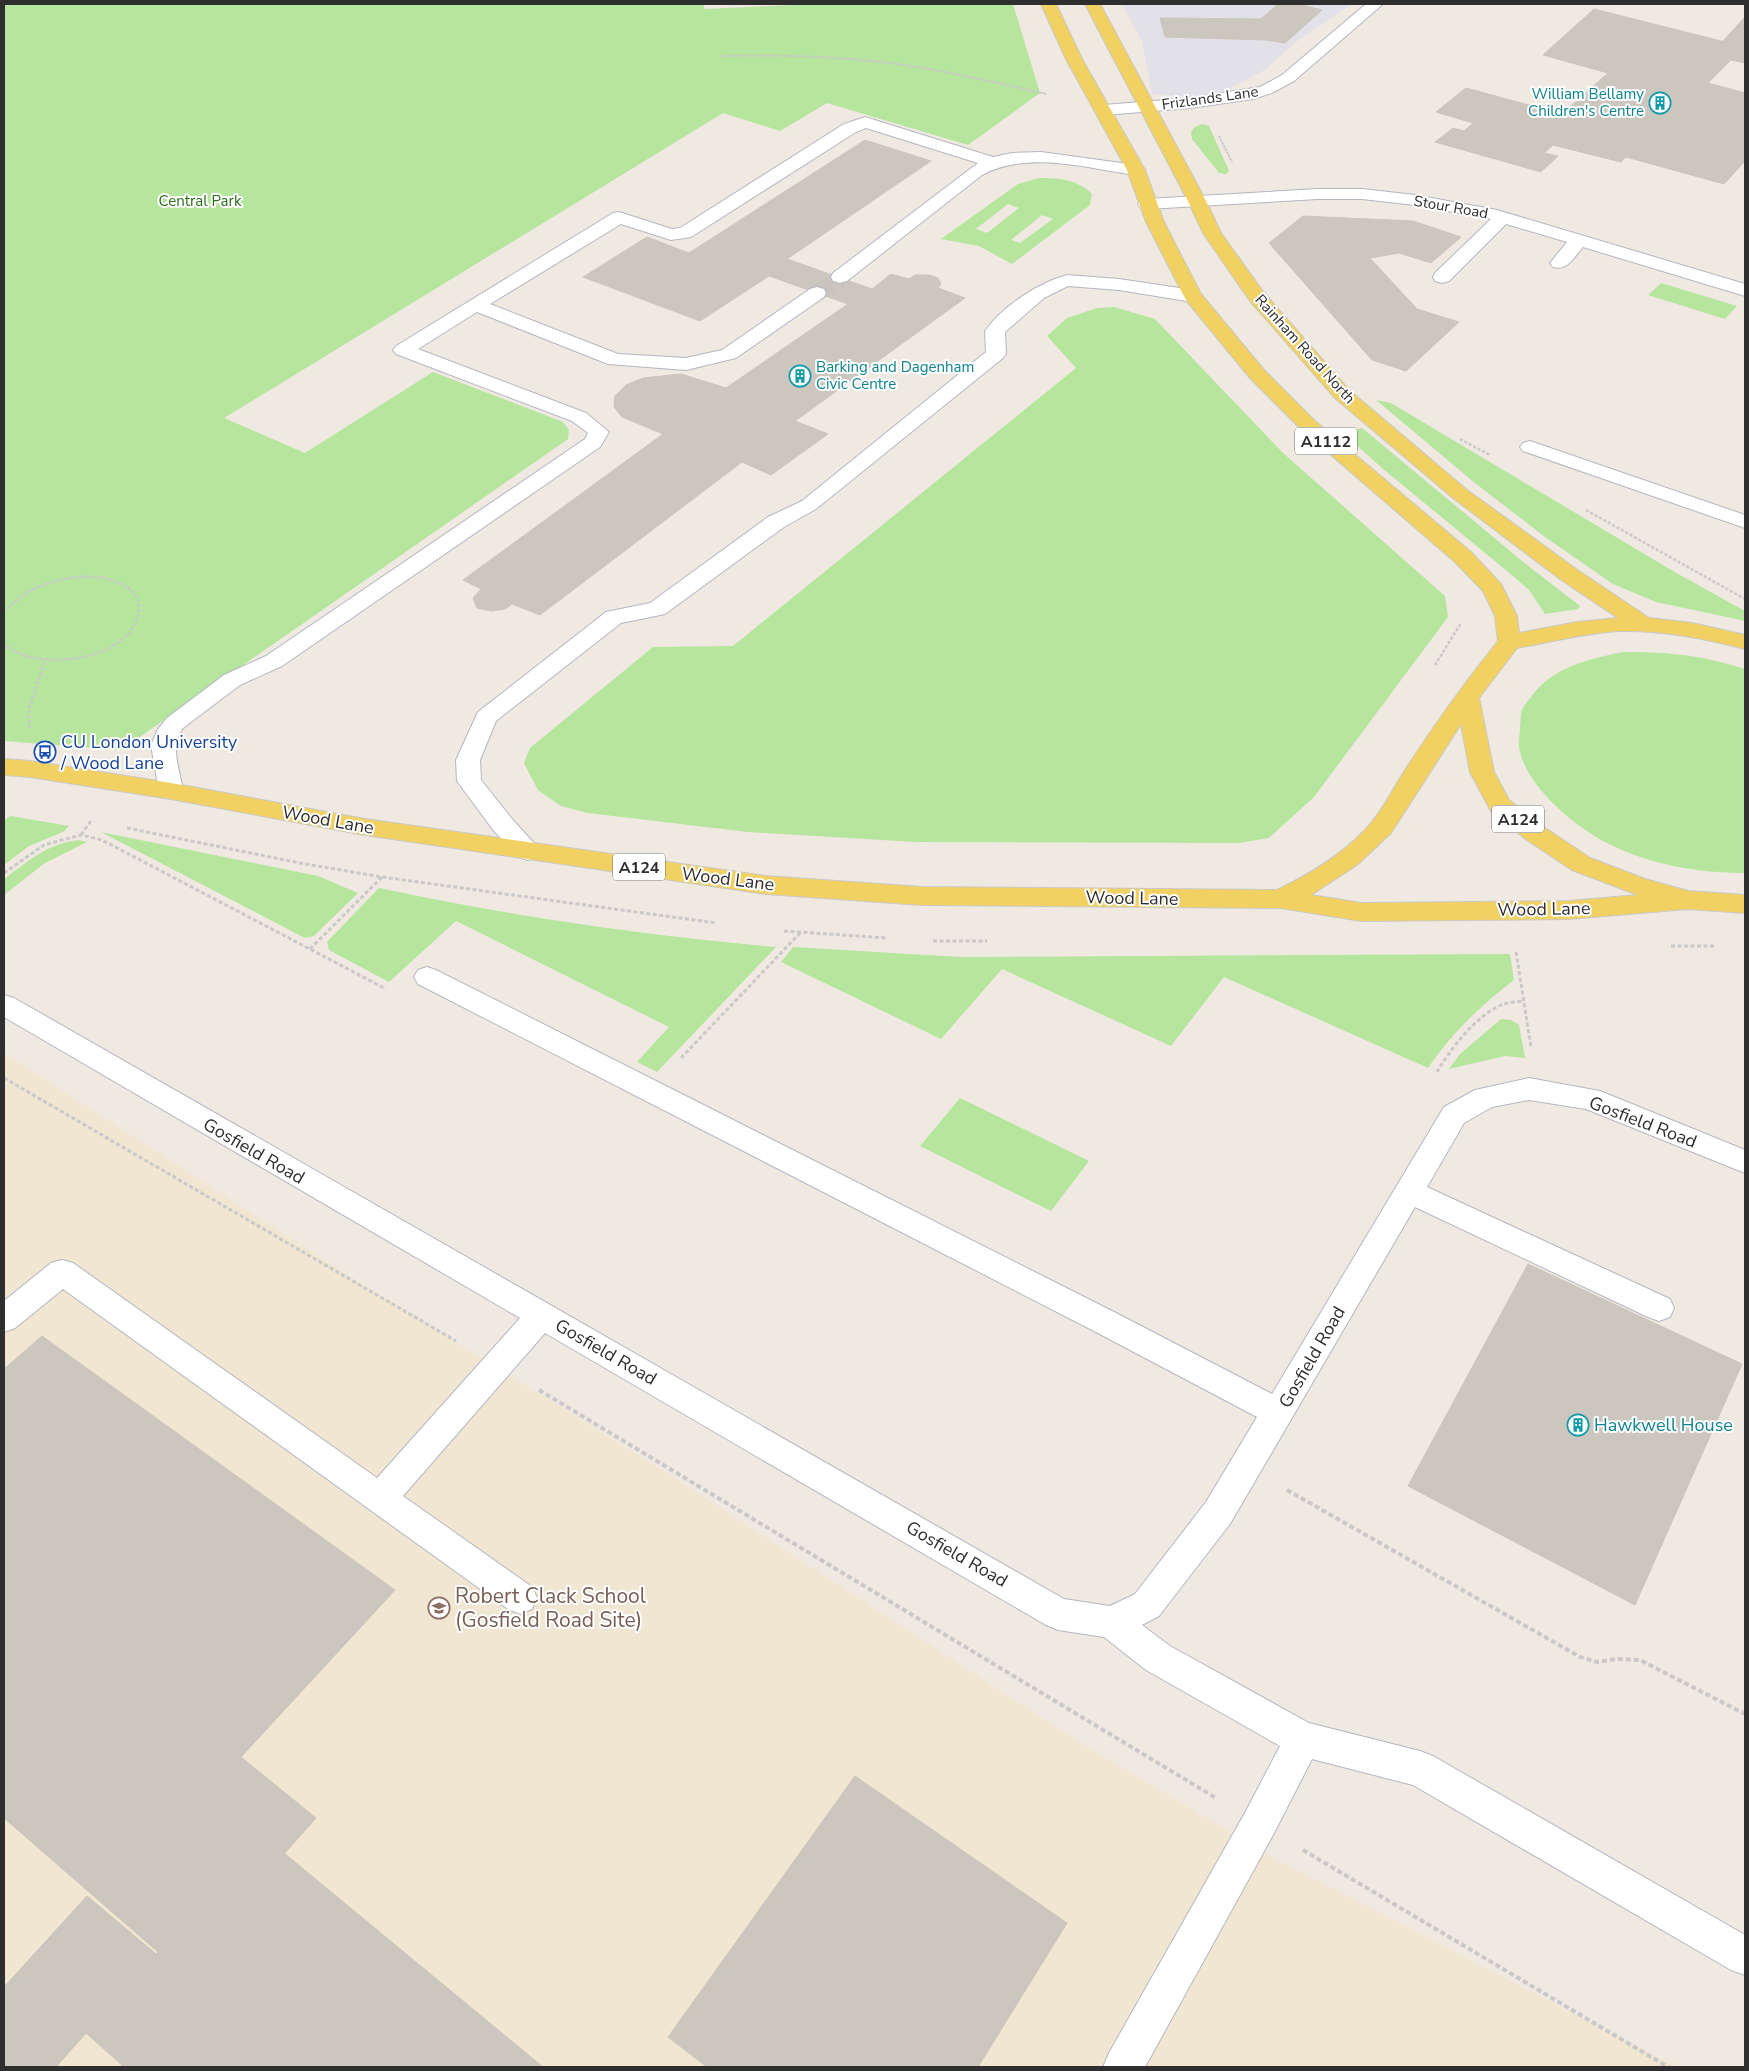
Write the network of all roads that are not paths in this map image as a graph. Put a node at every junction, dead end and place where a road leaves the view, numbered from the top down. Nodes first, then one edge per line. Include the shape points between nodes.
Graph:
1 (1048, 4) edge
2 (1092, 4) edge
3 (1375, 4) edge
4 (1147, 106) junction
5 (1104, 110) junction
6 (994, 163) junction
7 (1136, 170) junction
8 (1198, 201) junction
9 (1147, 204) junction
10 (1504, 217) junction
11 (1579, 240) junction
12 (1559, 263) dead end
13 (840, 277) tunnel mouth
14 (1442, 277) dead end
15 (1745, 290) edge
16 (817, 293) tunnel mouth
17 (1193, 296) junction
18 (475, 305) junction
19 (1530, 447) dead end
20 (1745, 522) edge
21 (1643, 624) junction
22 (1509, 642) junction
23 (1745, 642) edge
24 (1467, 696) junction
25 (4, 767) edge
26 (171, 791) junction
27 (528, 851) junction
28 (1281, 899) junction
29 (1688, 900) junction
30 (1745, 904) edge
31 (427, 977) road end
32 (4, 1005) edge
33 (1745, 1162) edge
34 (1408, 1192) junction
35 (1659, 1308) dead end
36 (542, 1315) junction
37 (4, 1320) edge
38 (1279, 1413) junction
39 (380, 1498) junction
40 (520, 1598) dead end
41 (1112, 1622) junction
42 (1303, 1739) junction
43 (1745, 1956) edge
44 (1123, 2067) edge

1 - 5 main road, A1112 via 1074,59
2 - 4 main road, Rainham Road North / A1112
3 - 4 street, Frizlands Lane via 1288,78 1266,90 1219,100
4 - 5 street, Frizlands Lane
4 - 8 main road, Rainham Road North / A1112
5 - 7 main road, A1112
6 - 7 street via 1012,158 1033,158
6 - 13 street via 976,171
6 - 18 street via 865,122 850,128 685,233 671,235 618,218
7 - 9 main road, A1112
8 - 9 street, Stour Road
8 - 10 street, Stour Road via 1362,194 1415,200
8 - 21 main road, Rainham Road North / A1112 via 1212,233 1257,296 1342,394 1460,494 1582,584
9 - 17 main road, A1112
10 - 11 street, Stour Road
10 - 14 street
11 - 12 street
11 - 15 street, Stour Road
16 - 18 street via 729,354 686,364 615,360
17 - 22 main road, A1112 via 1257,374 1308,425 1463,557 1493,589 1506,616
17 - 27 street via 1108,283 1067,281 1053,286 1022,305 995,331 996,354 809,505 776,522 657,609 614,617 486,717 468,760 468,781
18 - 26 street via 403,350 579,416 599,432 593,442 274,661 232,680 174,723 163,745
19 - 20 street
21 - 22 main road via 1601,626
21 - 23 main road via 1707,631
22 - 24 main road, A124
24 - 28 main road, Wood Lane / A124 via 1383,826 1352,856 1317,881
24 - 29 main road, A124 via 1482,772 1500,805 1581,864 1637,886
25 - 26 main road, Wood Lane / A124
26 - 27 main road, Wood Lane / A124 via 314,819
27 - 28 main road, Wood Lane / A124 via 766,885 922,896
28 - 29 main road, Wood Lane / A124 via 1361,912 1569,910
29 - 30 main road, A124
31 - 38 street
32 - 36 street, Gosfield Road
33 - 34 street, Gosfield Road via 1590,1099 1529,1089 1485,1098 1454,1115
34 - 35 street
34 - 38 street, Gosfield Road
36 - 39 street
36 - 41 street, Gosfield Road via 1058,1614
37 - 39 street via 62,1272
38 - 41 street, Gosfield Road via 1218,1513 1147,1605
39 - 40 street
41 - 42 street via 1158,1658
42 - 43 street via 1420,1769
42 - 44 street

